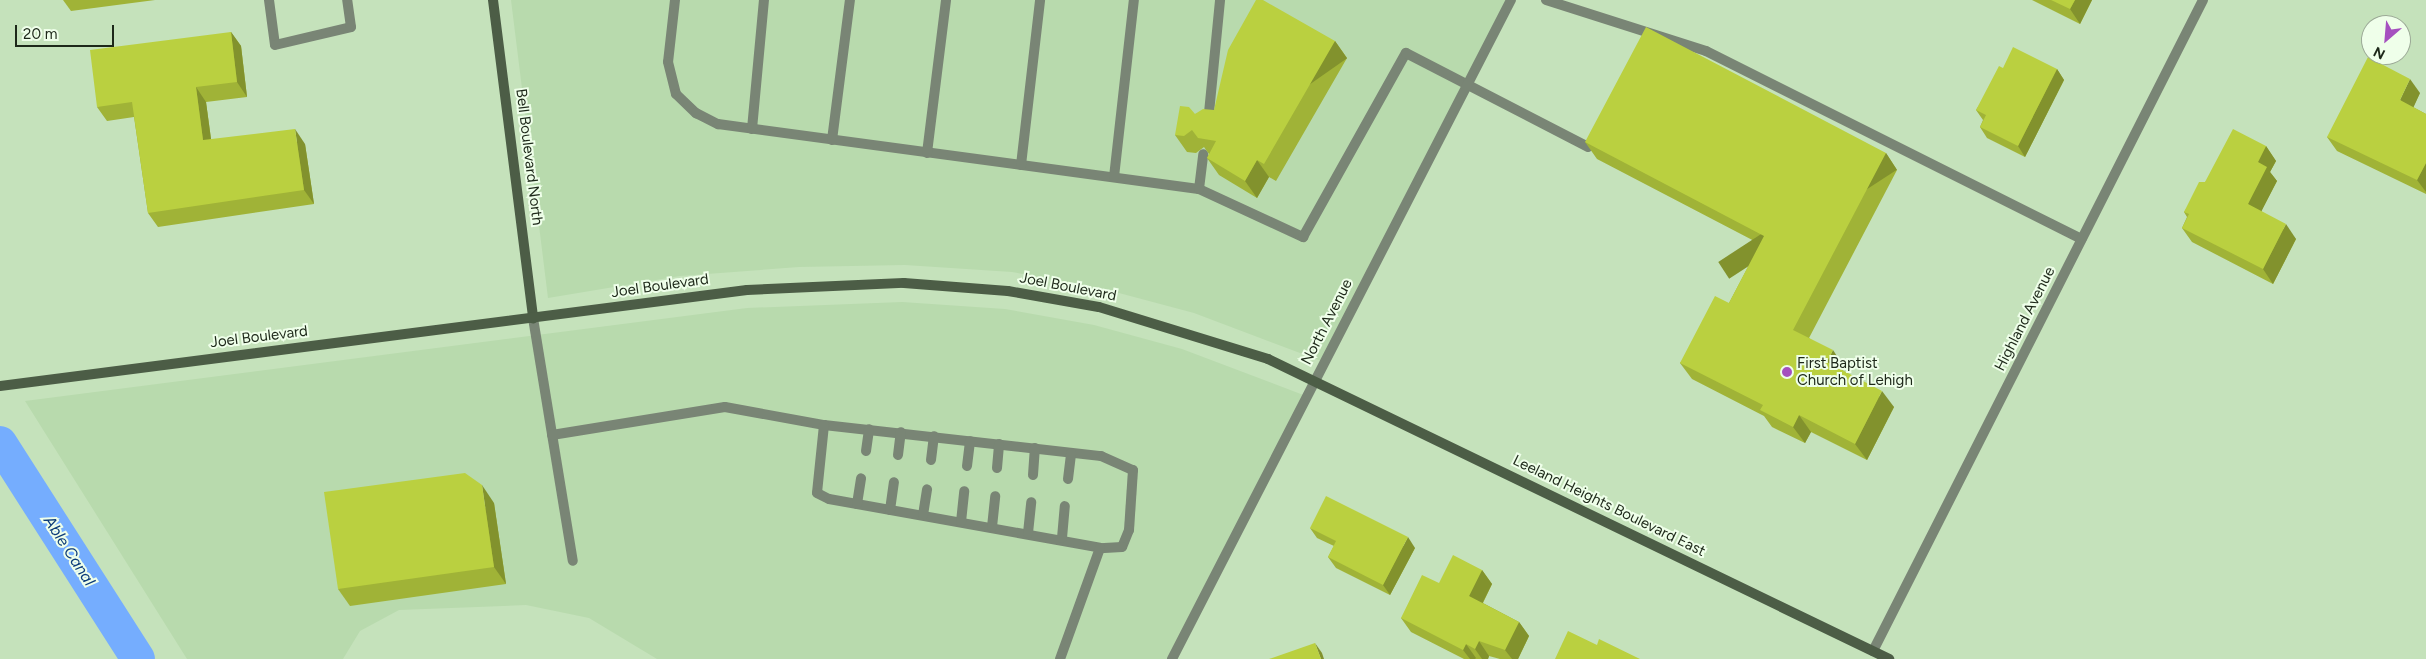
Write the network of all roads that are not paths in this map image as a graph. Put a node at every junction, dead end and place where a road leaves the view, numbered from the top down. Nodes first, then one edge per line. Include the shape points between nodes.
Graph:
1 (269, 0) edge
2 (347, 0) edge
3 (493, 0) edge
4 (675, 0) edge
5 (764, 0) edge
6 (850, 0) edge
7 (946, 0) edge
8 (1040, 0) edge
9 (1134, 0) edge
10 (1220, 0) edge
11 (1510, 0) edge
12 (1546, 0) edge
13 (2203, 0) edge
14 (1467, 85) junction
15 (1208, 125) edge
16 (752, 129) junction
17 (832, 140) junction
18 (1588, 146) edge
19 (927, 152) junction
20 (1203, 154) edge
21 (1021, 164) junction
22 (1114, 177) junction
23 (1199, 189) junction
24 (2082, 239) junction
25 (533, 318) junction
26 (1315, 379) junction
27 (0, 386) edge
28 (824, 425) junction
29 (869, 428) junction
30 (901, 432) junction
31 (552, 435) junction
32 (934, 436) junction
33 (970, 441) junction
34 (999, 444) junction
35 (1035, 448) junction
36 (866, 451) dead end
37 (1071, 453) junction
38 (898, 454) dead end
39 (931, 460) dead end
40 (967, 466) dead end
41 (997, 468) dead end
42 (1033, 475) dead end
43 (861, 478) dead end
44 (1068, 479) dead end
45 (894, 482) dead end
46 (927, 489) dead end
47 (964, 491) dead end
48 (995, 496) dead end
49 (1030, 502) dead end
50 (856, 504) junction
51 (1065, 506) dead end
52 (890, 510) junction
53 (923, 516) junction
54 (961, 522) junction
55 (992, 527) junction
56 (1028, 533) junction
57 (1062, 538) junction
58 (1100, 548) junction
59 (573, 561) dead end
60 (1873, 651) junction
61 (1060, 659) edge
62 (1172, 659) edge
63 (1890, 659) edge

1 - 2 street via 275,45 351,27
3 - 25 main road, Bell Boulevard North
4 - 16 street via 668,62 676,94 696,113 718,124
5 - 16 street
6 - 17 street
7 - 19 street
8 - 21 street
9 - 22 street
10 - 15 street
11 - 14 street, North Avenue
12 - 24 street via 1706,51
13 - 24 street, Highland Avenue
14 - 18 street
14 - 23 street via 1406,53 1303,236
14 - 26 street, North Avenue
16 - 17 street
17 - 19 street
19 - 21 street
20 - 23 street
21 - 22 street
22 - 23 street
24 - 60 street, Highland Avenue
25 - 26 main road, Joel Boulevard via 799,285 904,283 1008,291 1099,307 1188,331
25 - 27 main road, Joel Boulevard
25 - 31 street
26 - 60 main road, Leeland Heights Boulevard East
26 - 62 street, North Avenue
28 - 29 street
28 - 31 street via 725,407
28 - 50 street via 817,493
29 - 30 street
29 - 36 street
30 - 32 street
30 - 38 street
31 - 59 street
32 - 33 street
32 - 39 street
33 - 34 street
33 - 40 street
34 - 35 street
34 - 41 street
35 - 37 street
35 - 42 street
37 - 44 street
37 - 58 street via 1101,456 1132,470 1129,530 1122,546
43 - 50 street
45 - 52 street
46 - 53 street
47 - 54 street
48 - 55 street
49 - 56 street
50 - 52 street
51 - 57 street
52 - 53 street
53 - 54 street
54 - 55 street
55 - 56 street
56 - 57 street
57 - 58 street
58 - 61 street
60 - 63 main road, Leeland Heights Boulevard East

